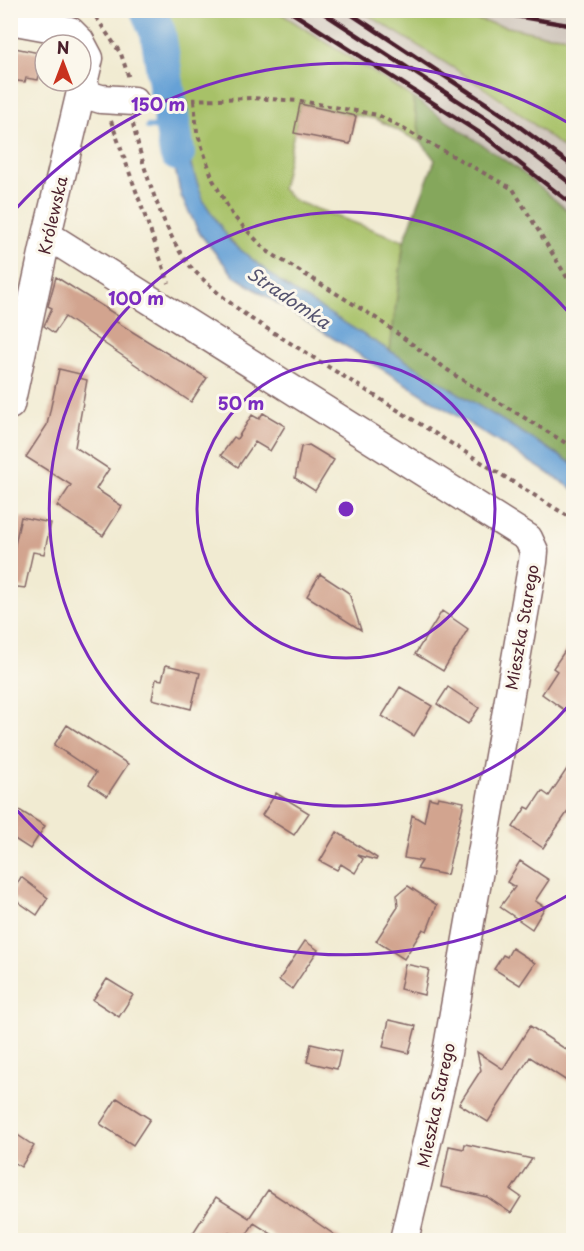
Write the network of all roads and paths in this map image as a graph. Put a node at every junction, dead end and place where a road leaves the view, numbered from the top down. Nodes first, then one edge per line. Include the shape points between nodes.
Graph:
1 (91, 10) edge
2 (10, 20) edge
3 (80, 97) junction
4 (132, 101) junction
5 (194, 101) junction
6 (46, 235) junction
7 (573, 288) edge
8 (172, 290) dead end
9 (10, 405) edge
10 (573, 448) edge
11 (573, 520) edge
12 (404, 1240) edge

1 - 4 path via 121,54
2 - 3 street, Królewska via 70,31 80,41 89,58
3 - 4 street
3 - 6 street, Królewska
3 - 8 path via 98,107 111,121
4 - 5 path
4 - 11 path via 137,142 147,177 181,252 203,278 250,318
5 - 7 path via 301,101 378,115 513,189
5 - 10 path via 197,132 213,180 233,216 267,251
6 - 9 street, Królewska
6 - 12 street, Mieszka Starego via 528,537 532,544 533,562 444,1070

